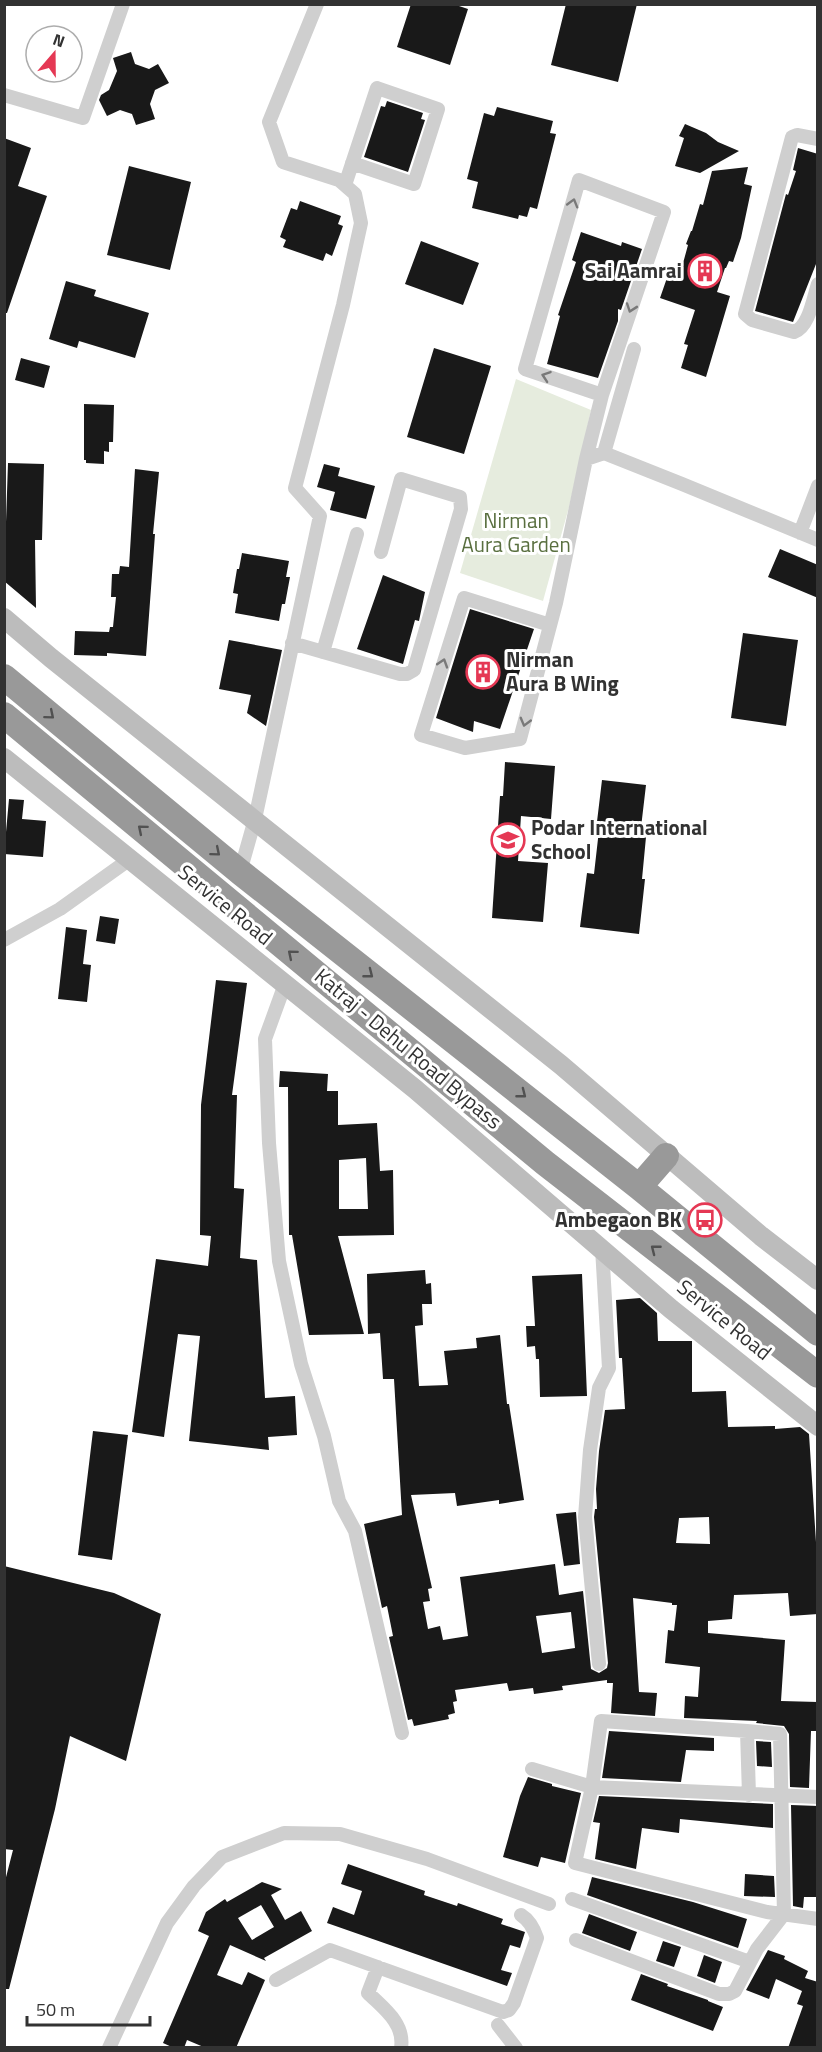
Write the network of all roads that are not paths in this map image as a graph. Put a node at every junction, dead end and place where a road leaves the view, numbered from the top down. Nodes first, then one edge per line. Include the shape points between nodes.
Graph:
1 (123, 4) edge
2 (317, 4) edge
3 (4, 95) edge
4 (818, 139) edge
5 (352, 163) junction
6 (345, 185) junction
7 (818, 284) edge
8 (634, 349) dead end
9 (602, 395) junction
10 (604, 453) junction
11 (586, 459) junction
12 (818, 486) edge
13 (812, 521) edge
14 (800, 533) junction
15 (357, 534) dead end
16 (818, 540) edge
17 (381, 552) dead end
18 (4, 618) edge
19 (550, 625) junction
20 (292, 643) junction
21 (323, 652) junction
22 (4, 677) edge
23 (4, 715) edge
24 (4, 758) edge
25 (255, 819) junction
26 (130, 859) junction
27 (240, 872) junction
28 (4, 940) edge
29 (285, 984) junction
30 (666, 1156) junction
31 (639, 1186) junction
32 (602, 1248) junction
33 (818, 1280) edge
34 (818, 1333) edge
35 (818, 1375) edge
36 (818, 1426) edge
37 (599, 1664) dead end
38 (747, 1731) junction
39 (402, 1733) dead end
40 (532, 1769) dead end
41 (592, 1787) junction
42 (749, 1795) junction
43 (780, 1796) junction
44 (818, 1797) edge
45 (572, 1899) dead end
46 (549, 1904) dead end
47 (784, 1914) junction
48 (521, 1915) dead end
49 (818, 1919) edge
50 (576, 1940) dead end
51 (750, 1962) junction
52 (378, 1967) junction
53 (276, 1980) dead end
54 (498, 2025) dead end
55 (109, 2048) edge
56 (401, 2048) edge
57 (516, 2048) edge

1 - 3 street via 83,118
2 - 6 street via 269,122 284,162
4 - 7 street via 792,137 745,314 752,320 797,332 804,325
5 - 5 street via 377,88 438,109 414,184
5 - 6 street
6 - 20 street via 355,194 361,223 296,488 320,516
8 - 10 street
9 -> 9 street via 525,369 579,180 664,212
9 - 11 street
10 - 11 street
10 - 14 street
11 - 19 street
12 - 13 street
13 - 14 street
14 - 16 street
15 - 21 street
17 - 21 street via 400,479 460,497 461,510 414,670 400,674
18 - 25 street
19 -> 19 street via 520,739 465,748 421,735 464,598
20 - 21 street
20 - 25 street
22 -> 27 highway, Katraj - Dehu Road Bypass
35 -> 23 highway, Katraj - Dehu Road Bypass via 545,1163
24 - 26 street, Service Road
25 - 27 street
25 - 30 street via 561,1065
26 - 28 street via 60,909
26 - 29 street, Service Road
27 -> 31 highway, Katraj - Dehu Road Bypass
29 - 32 street, Service Road
29 - 39 street via 265,1039 279,1261 301,1364 339,1501 355,1532
30 - 31 highway
30 - 33 street
31 - 34 highway, Katraj - Dehu Road Bypass
32 - 36 street, Service Road via 671,1309
32 - 37 street via 609,1368 599,1388 585,1517
38 - 41 street via 602,1721
38 - 42 street
38 - 43 street via 780,1734
40 - 41 street
41 - 42 street
41 - 47 street via 575,1863
42 - 43 street
43 - 44 street
43 - 47 street
45 - 51 street
46 - 55 street via 427,1858 340,1834 284,1833 222,1857 194,1887 167,1923
47 - 49 street
47 - 51 street
48 - 52 street via 537,1938 509,2010 503,2012
50 - 51 street via 719,1994 735,1991
52 - 53 street via 330,1950
52 - 56 street via 368,1993 400,2029
54 - 57 street

